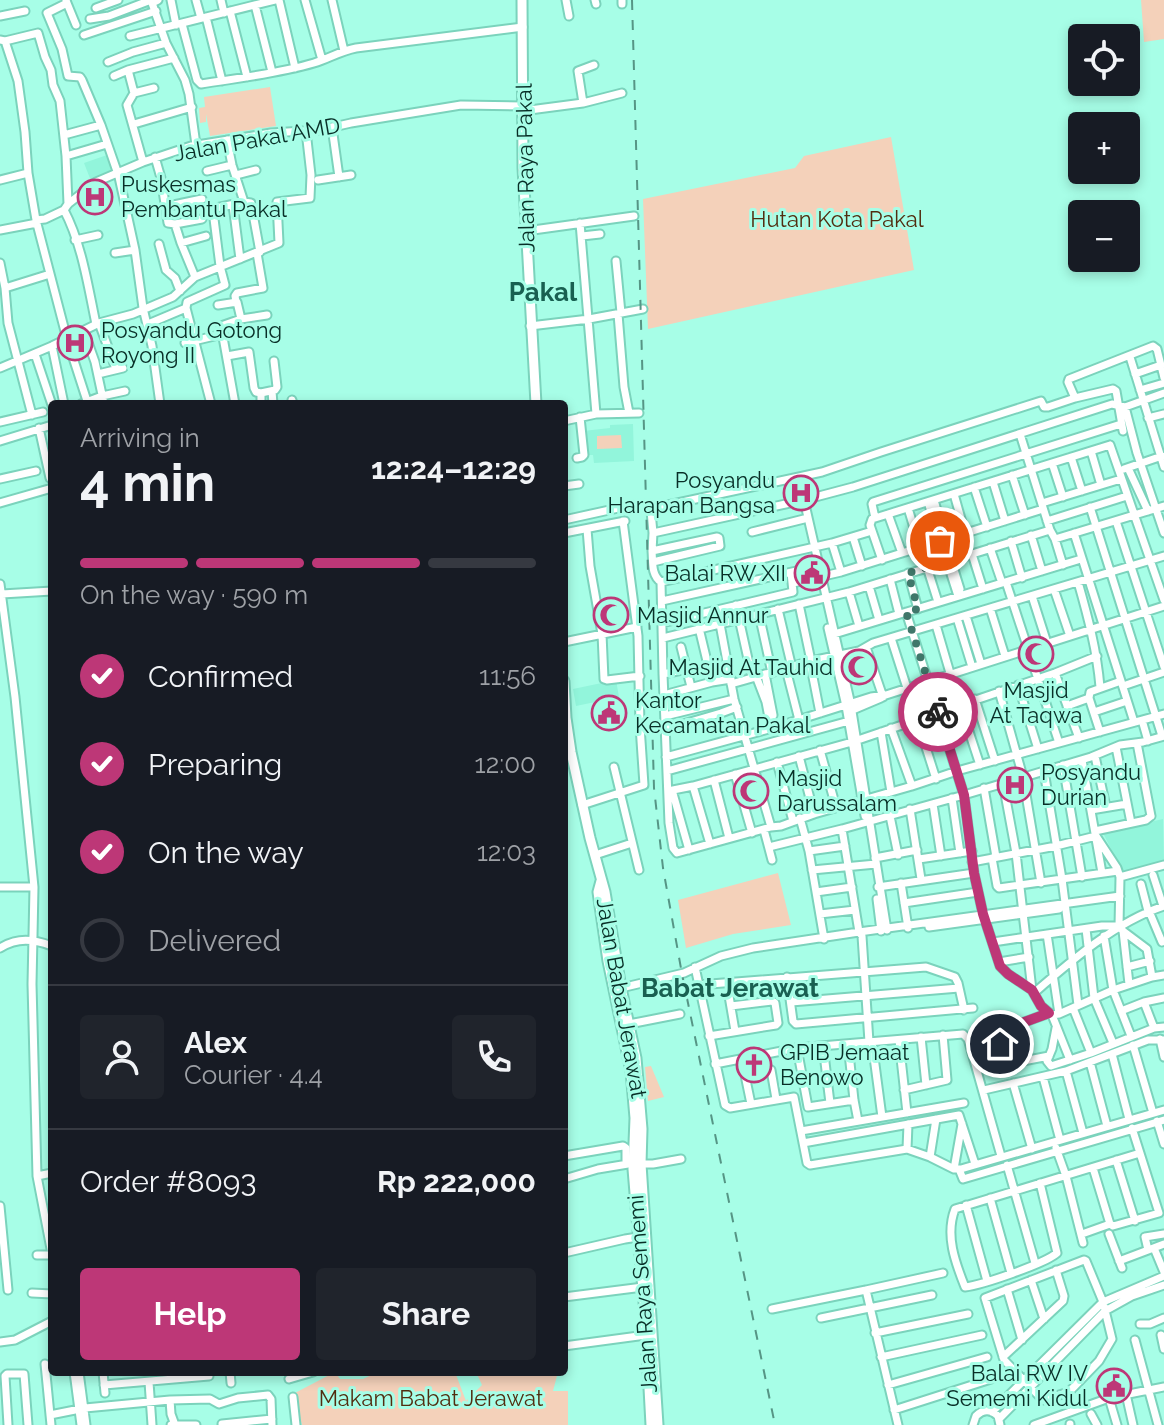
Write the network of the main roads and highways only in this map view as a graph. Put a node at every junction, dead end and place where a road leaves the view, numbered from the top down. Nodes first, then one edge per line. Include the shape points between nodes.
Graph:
1 (522, 0) edge
2 (536, 400) edge
3 (568, 731) edge
4 (601, 881) junction
5 (631, 1164) junction
6 (652, 1384) junction
7 (651, 1425) edge
8 (658, 1425) edge

1 - 2 main road, Jalan Raya Pakal
3 - 4 main road, Jalan Babat Jerawat
4 - 5 main road, Jalan Babat Jerawat via 608,961 631,1071
4 - 5 main road, Jalan Babat Jerawat via 638,1073 642,1129
5 - 6 main road, Jalan Raya Sememi
5 - 6 main road, Jalan Raya Sememi via 643,1336
6 - 7 main road, Jalan Raya Sememi
6 - 8 main road, Jalan Raya Sememi

